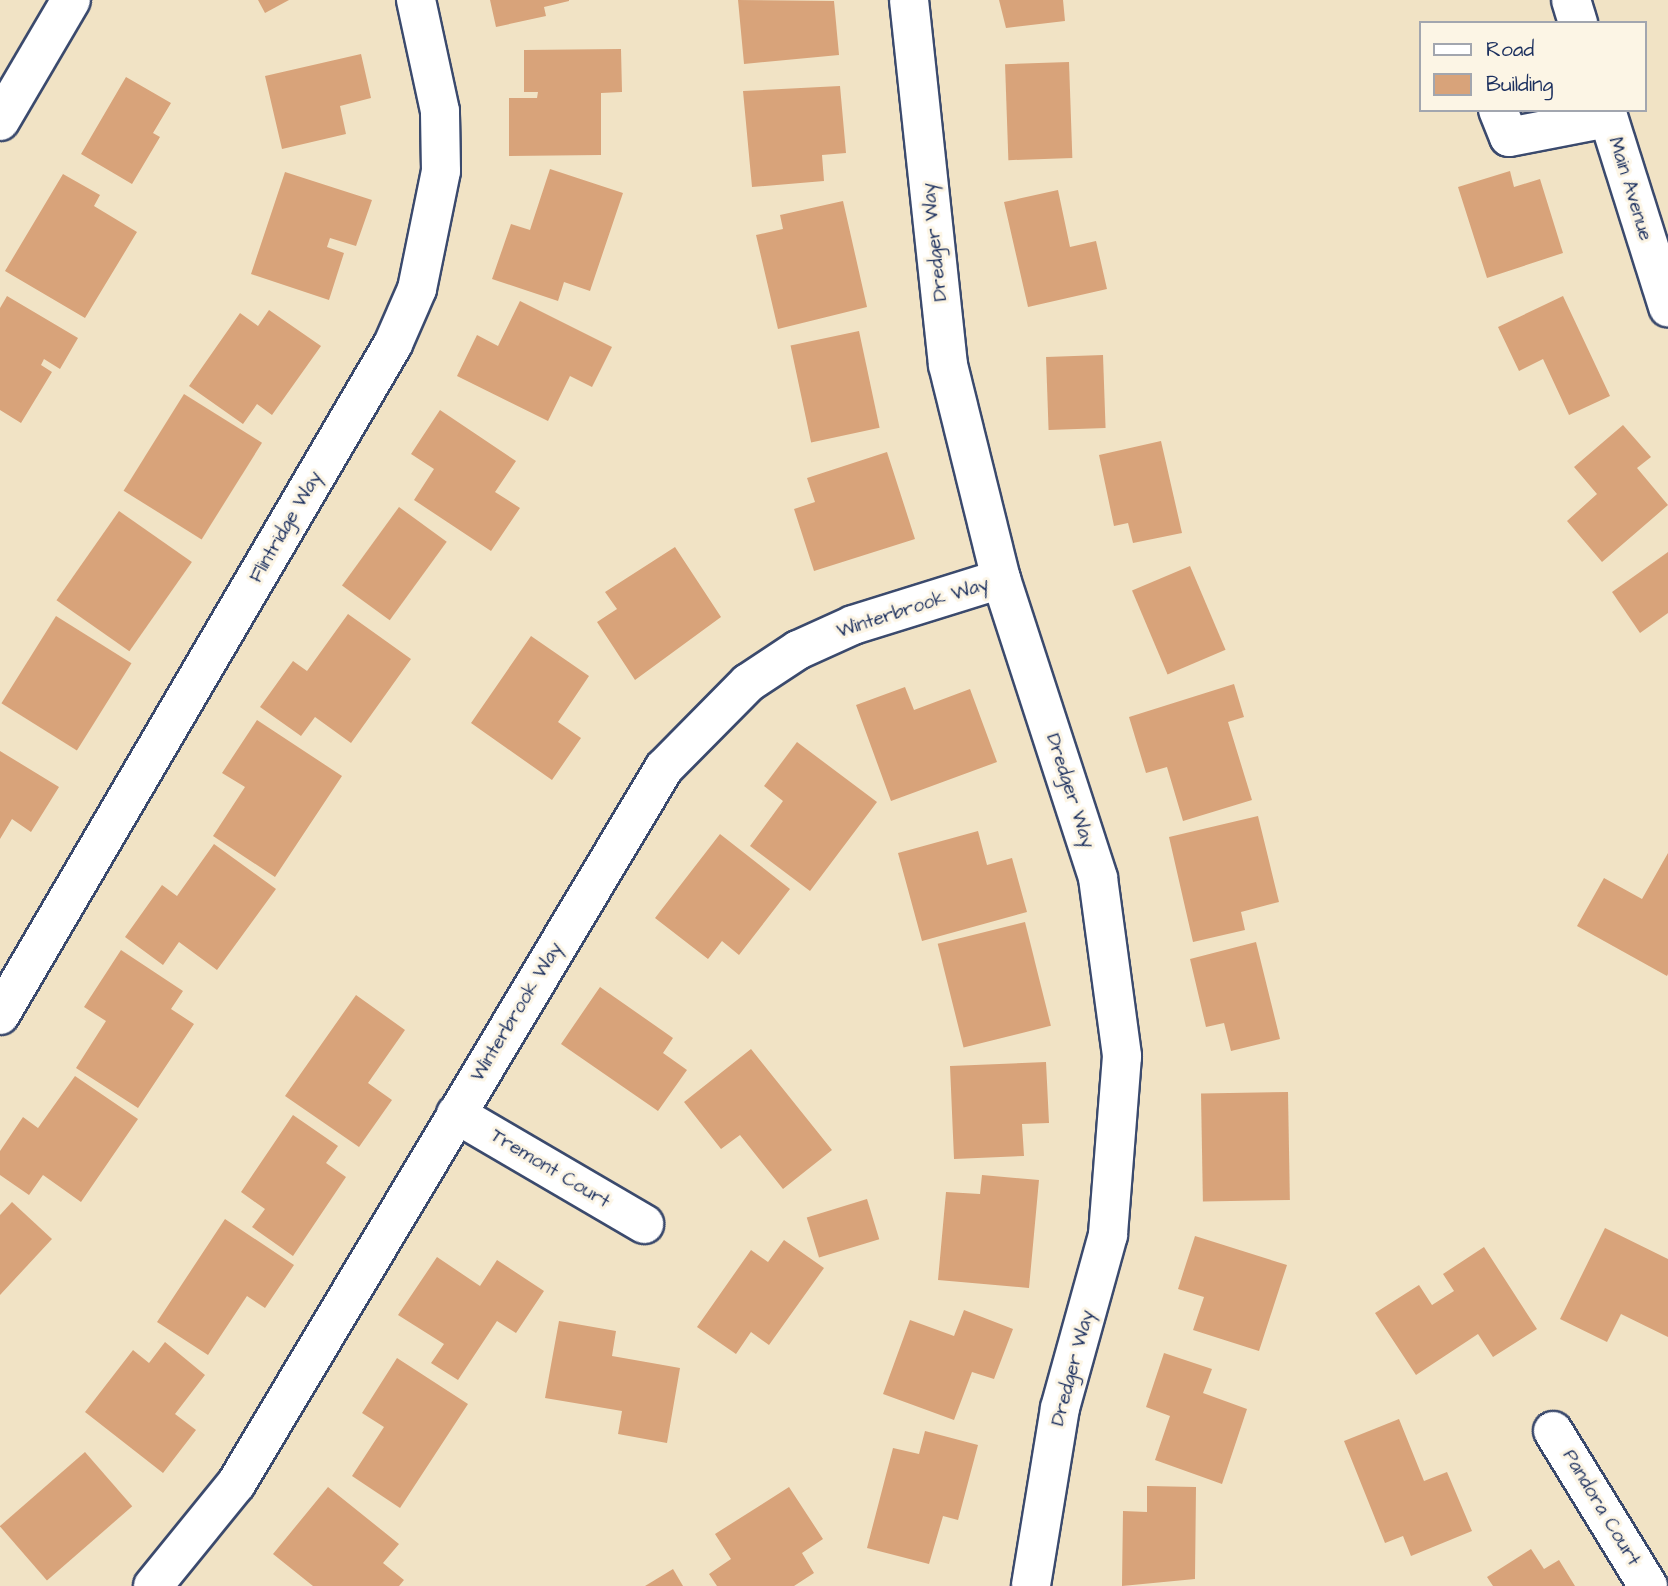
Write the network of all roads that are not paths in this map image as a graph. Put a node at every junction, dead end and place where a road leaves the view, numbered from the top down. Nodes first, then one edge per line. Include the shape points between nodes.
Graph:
1 (71, 0) edge
2 (416, 0) edge
3 (909, 0) edge
4 (1571, 0) edge
5 (1577, 21) edge
6 (1499, 112) edge
7 (1607, 114) edge
8 (0, 121) edge
9 (1668, 307) edge
10 (1001, 579) junction
11 (0, 1015) edge
12 (456, 1114) junction
13 (644, 1224) dead end
14 (1553, 1431) dead end
15 (153, 1586) edge
16 (1031, 1586) edge
17 (1648, 1586) edge

1 - 8 street
2 - 11 street, Flintridge Way via 440,111 441,171 417,289 393,344
3 - 10 street, Dredger Way via 948,365
4 - 5 street
6 - 7 street via 1509,137
7 - 9 street, Main Avenue
10 - 12 street, Winterbrook Way via 853,625 798,650 703,723 647,793
10 - 16 street, Dredger Way via 1098,878 1122,1056 1108,1236 1060,1408
12 - 13 street, Tremont Court
12 - 15 street, Winterbrook Way via 236,1484
14 - 17 street, Pandora Court

